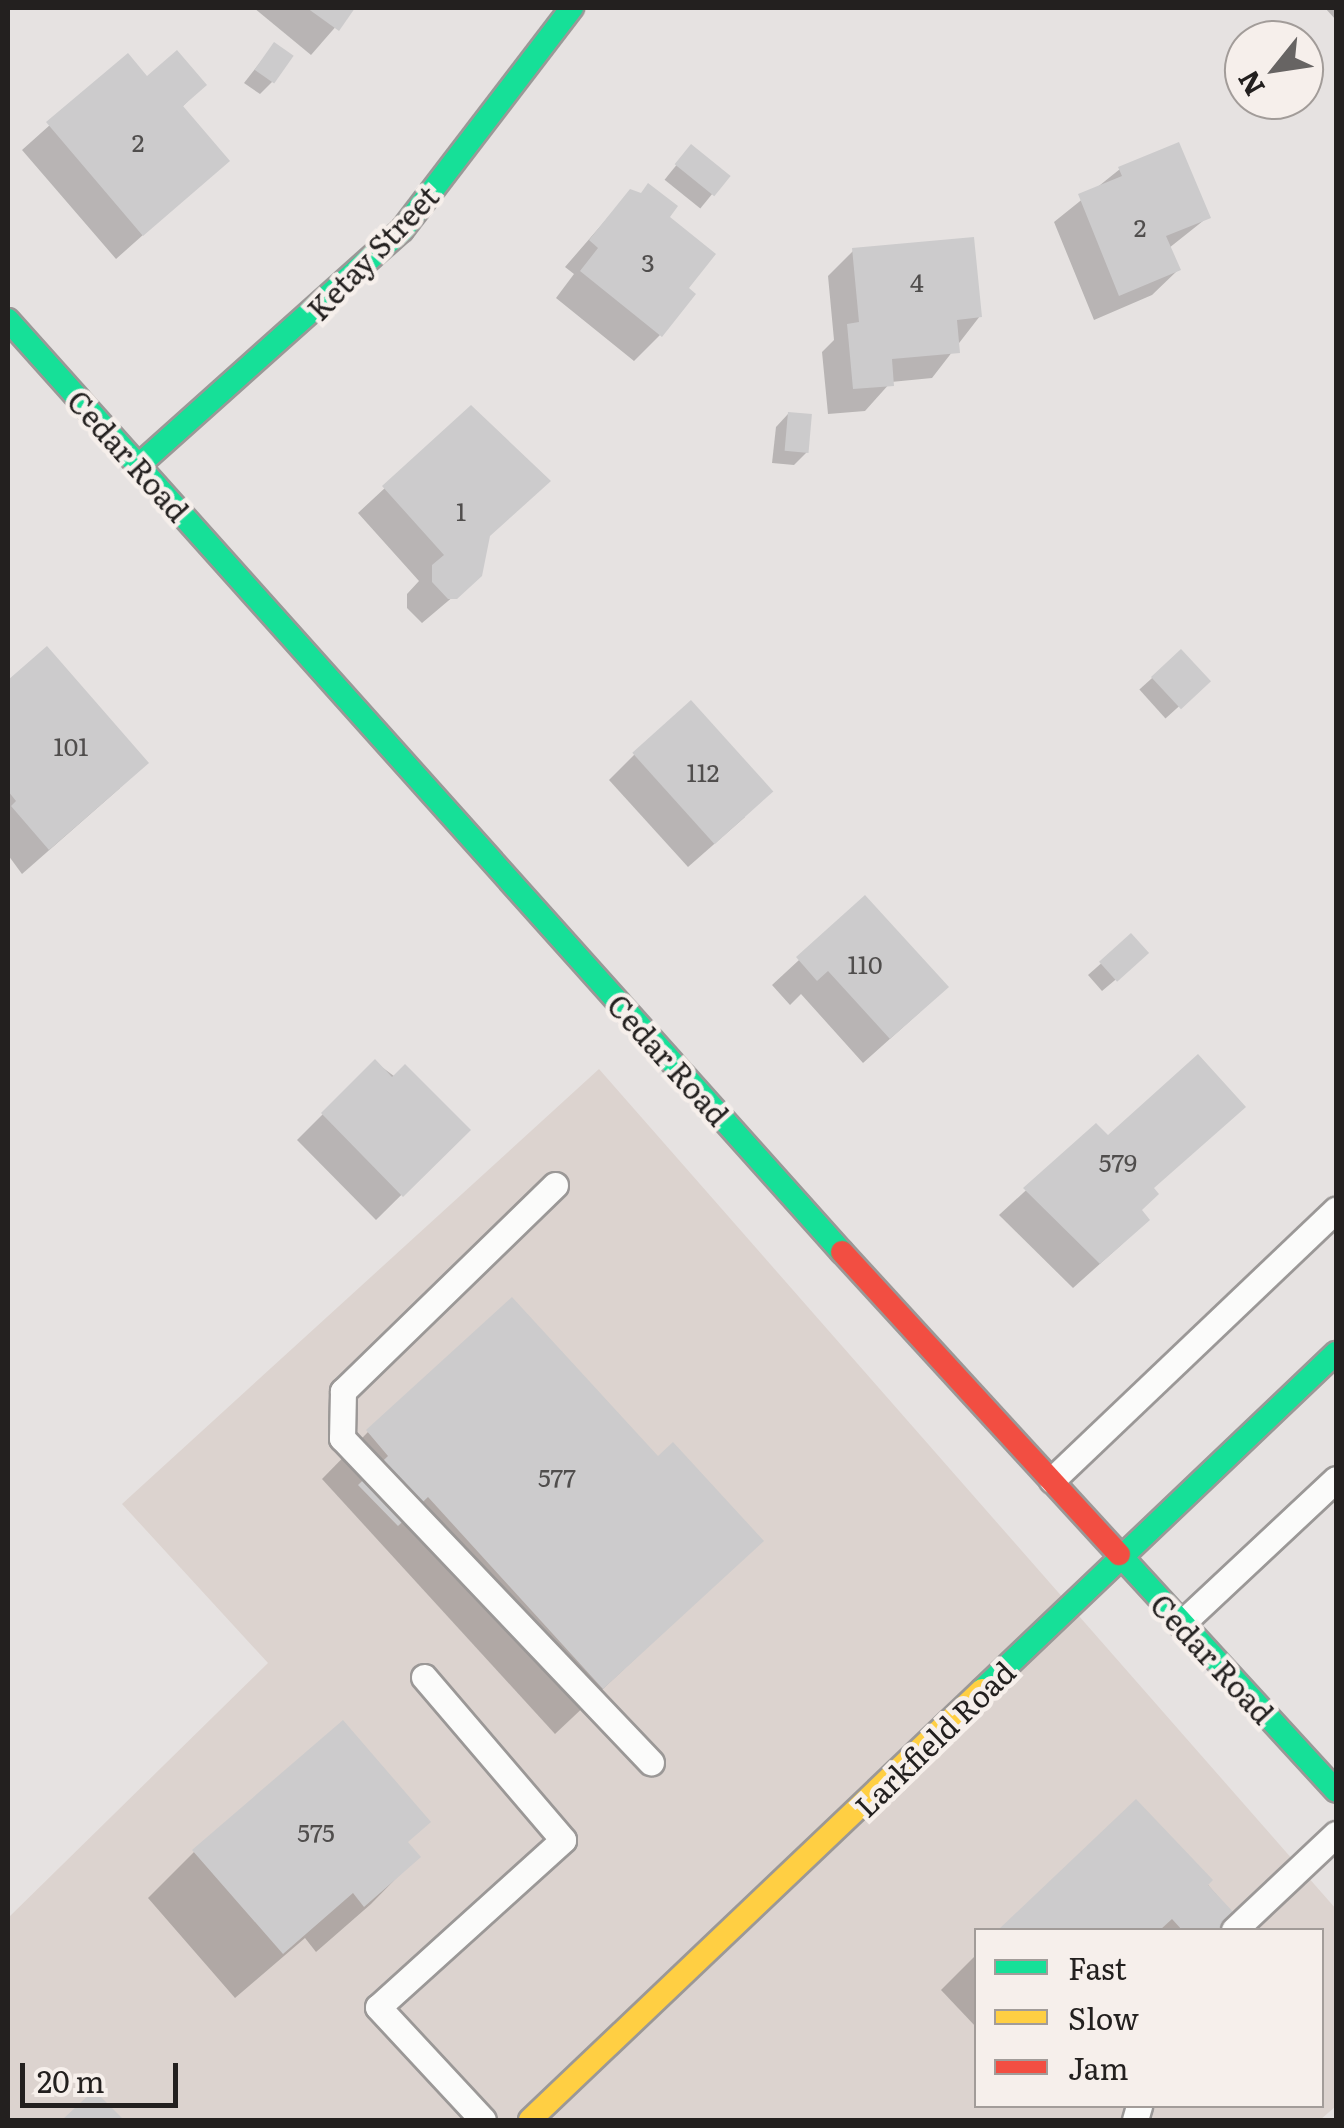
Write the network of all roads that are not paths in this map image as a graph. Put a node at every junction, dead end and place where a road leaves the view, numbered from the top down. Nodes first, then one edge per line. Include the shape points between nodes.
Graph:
1 (572, 8) edge
2 (8, 320) edge
3 (139, 465) junction
4 (555, 1185) dead end
5 (1336, 1210) edge
6 (1336, 1353) edge
7 (1336, 1479) edge
8 (1052, 1480) junction
9 (1118, 1556) junction
10 (1181, 1624) junction
11 (424, 1677) dead end
12 (651, 1763) dead end
13 (1336, 1791) edge
14 (1336, 1834) edge
15 (1236, 1928) edge
16 (483, 2120) edge
17 (530, 2120) edge

1 - 3 street, Ketay Street via 402,230
2 - 3 street, Cedar Road
3 - 8 street, Cedar Road
4 - 12 lane via 342,1391 342,1438
5 - 8 lane
6 - 9 street, Larkfield Road
7 - 10 lane
8 - 9 street, Cedar Road
9 - 10 street, Cedar Road
9 - 17 street, Larkfield Road
10 - 13 street, Cedar Road
11 - 16 lane via 563,1840 378,2007
14 - 15 lane

